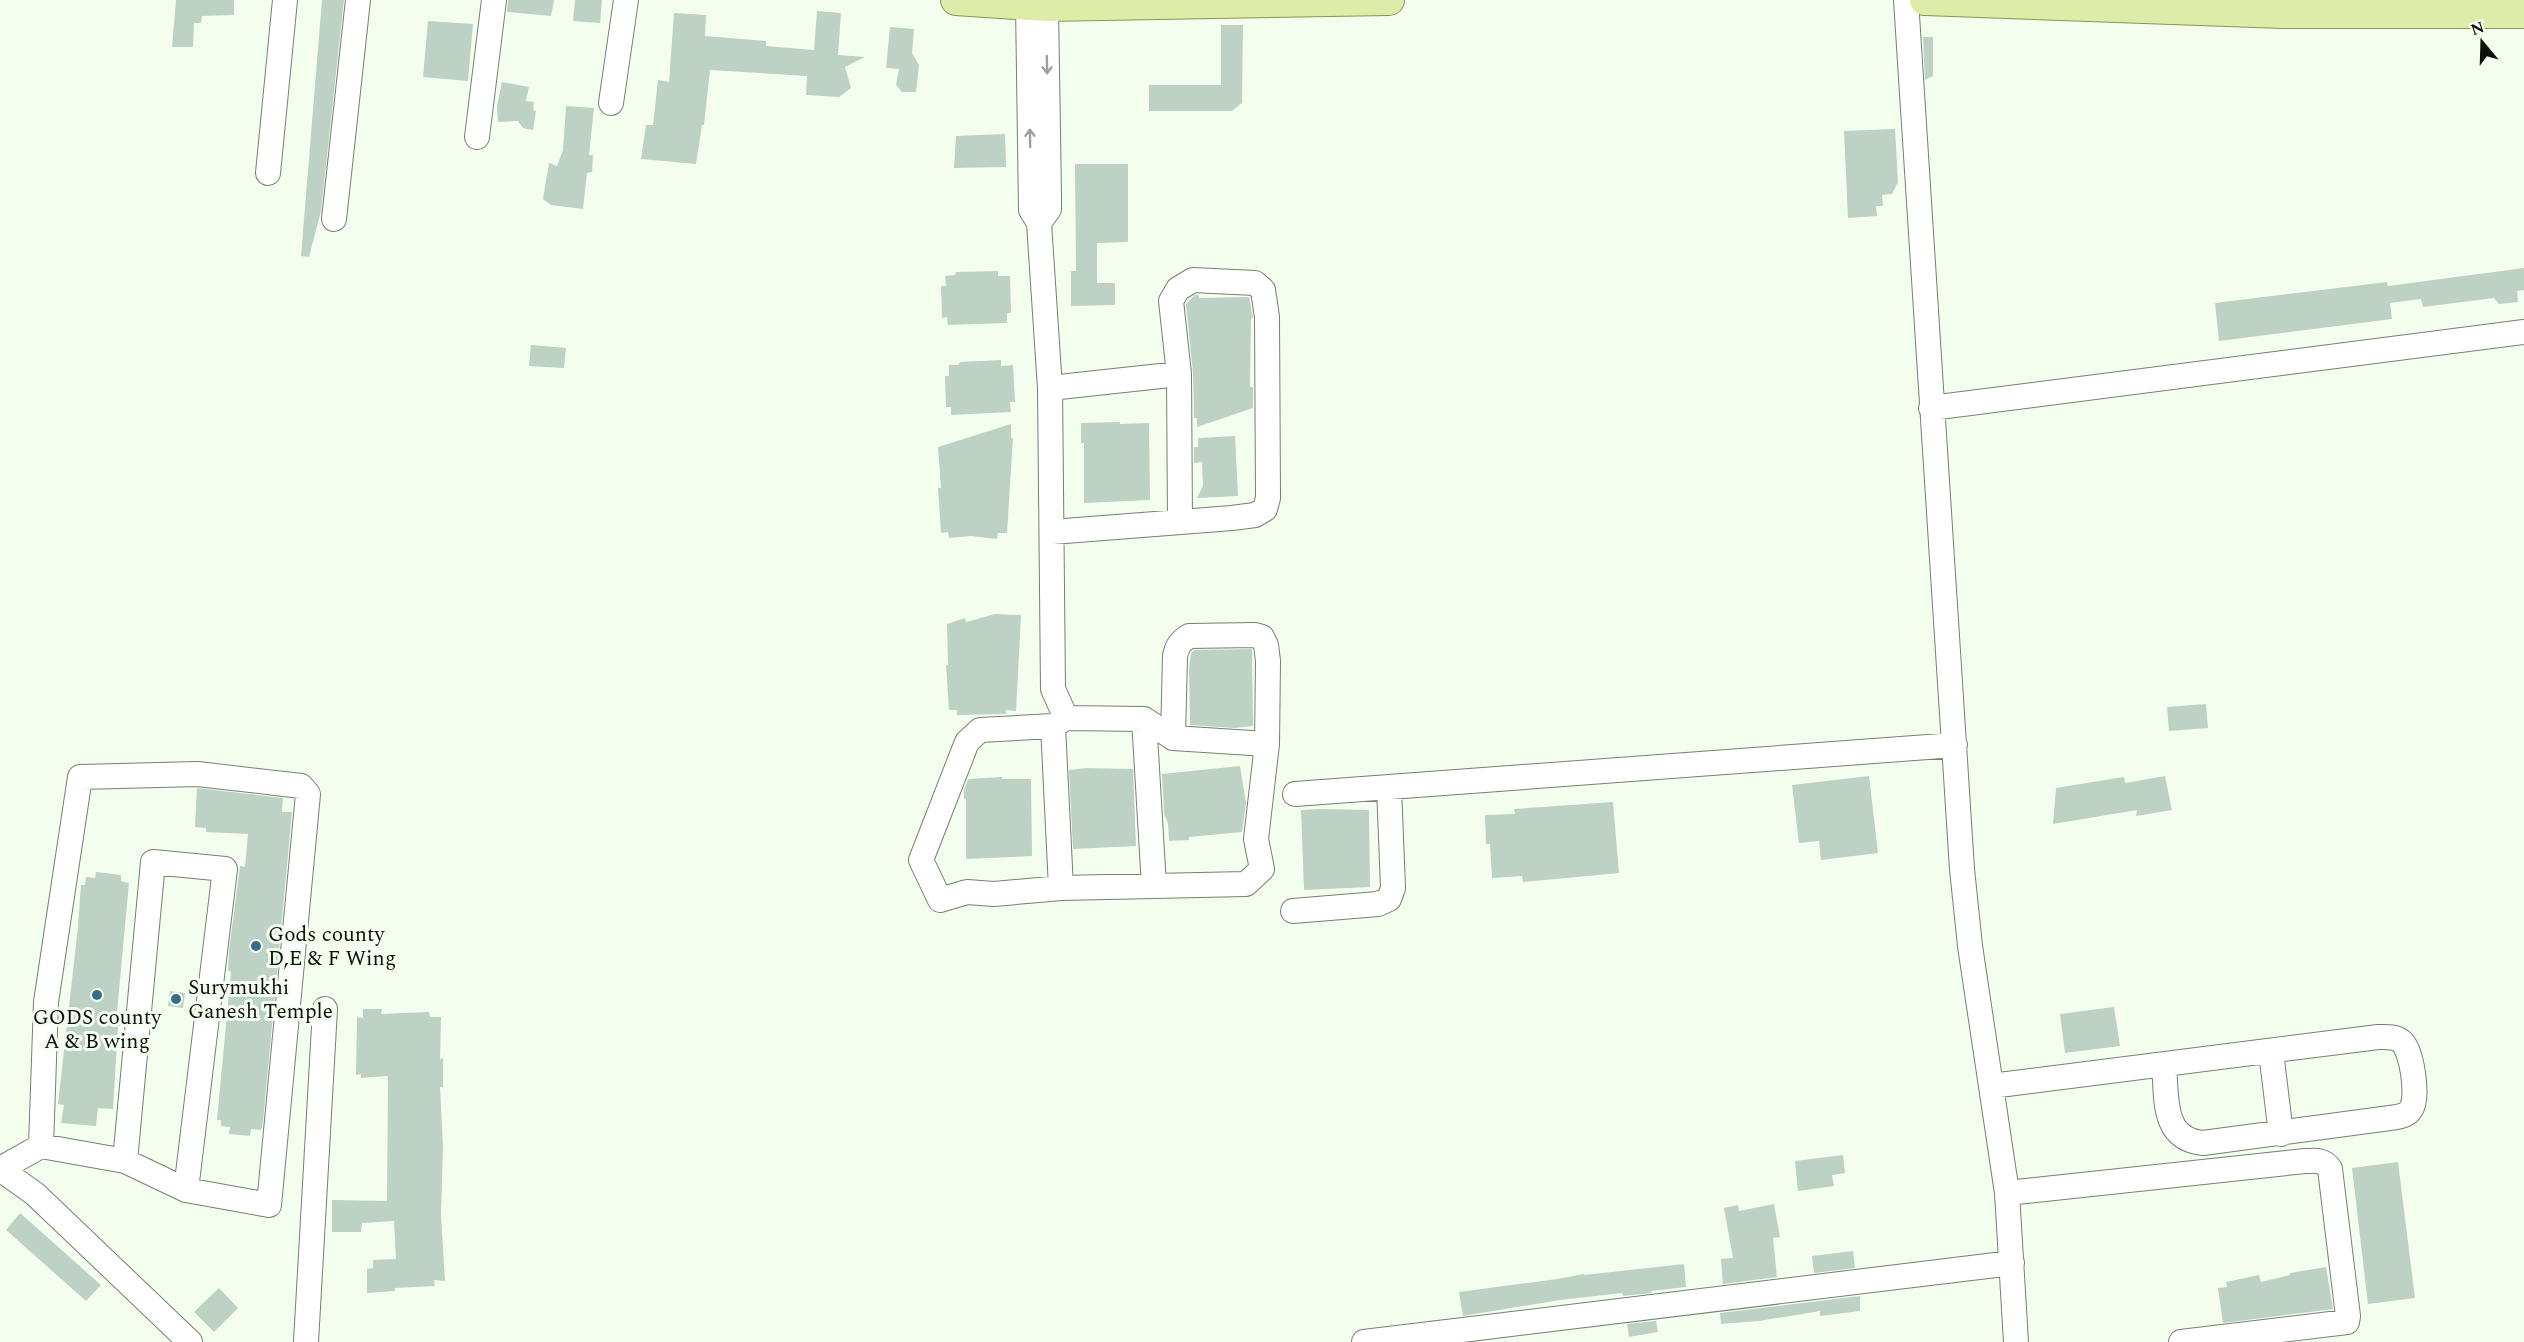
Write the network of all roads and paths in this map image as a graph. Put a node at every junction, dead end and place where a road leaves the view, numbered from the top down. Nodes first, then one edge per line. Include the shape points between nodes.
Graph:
1 (285, 0) edge
2 (358, 0) edge
3 (494, 0) edge
4 (626, 0) edge
5 (956, 0) edge
6 (1389, 0) edge
7 (1905, 0) edge
8 (1925, 0) edge
9 (1037, 6) junction
10 (2524, 13) edge
11 (611, 103) dead end
12 (477, 137) dead end
13 (268, 173) dead end
14 (334, 219) dead end
15 (2524, 332) edge
16 (1179, 374) junction
17 (1050, 388) junction
18 (1931, 408) junction
19 (1180, 522) junction
20 (1052, 532) junction
21 (1144, 719) junction
22 (1059, 722) junction
23 (1173, 738) junction
24 (1267, 744) junction
25 (1955, 745) junction
26 (1389, 787) junction
27 (1295, 794) dead end
28 (1154, 886) junction
29 (1061, 888) junction
30 (1293, 911) dead end
31 (325, 1009) dead end
32 (2271, 1052) junction
33 (2164, 1065) junction
34 (1991, 1086) junction
35 (2281, 1134) junction
36 (41, 1146) junction
37 (125, 1161) junction
38 (0, 1169) edge
39 (186, 1190) junction
40 (2007, 1193) junction
41 (2012, 1263) junction
42 (190, 1342) edge
43 (306, 1342) edge
44 (1364, 1342) edge
45 (2016, 1342) edge
46 (2181, 1342) edge

1 - 13 street
2 - 14 street
3 - 12 street
4 - 11 street
5 - 9 main road
6 - 9 main road
7 - 18 street
8 - 10 main road via 2283,13
9 - 17 street via 1031,210 1039,223
15 - 18 street
16 - 17 street
16 - 19 street
16 - 19 street via 1171,301 1178,289 1193,280 1255,283 1263,290 1268,498 1265,509 1255,515
17 - 20 street
18 - 25 street
19 - 20 street
20 - 22 street via 1053,689
21 - 22 street
21 - 23 street
21 - 28 street
22 - 29 street
22 - 29 street via 980,730 971,736 921,860 940,900 967,892 994,894
23 - 24 street
23 - 24 street via 1175,656 1182,641 1189,636 1255,635 1266,645
24 - 28 street via 1256,839 1262,869 1246,884
25 - 26 street
25 - 34 street via 1970,946
26 - 27 street
26 - 30 street via 1393,888 1389,899 1378,904
28 - 29 street
31 - 43 street
32 - 33 street
32 - 35 street
32 - 35 street via 2391,1037 2402,1042 2412,1070 2415,1101 2402,1116
33 - 34 street
33 - 35 street via 2168,1111 2182,1138 2203,1143
34 - 40 street
36 - 37 street
36 - 38 street
36 - 39 street via 46,1002 80,777 198,774 301,786 308,794 269,1205
37 - 39 street
37 - 39 street via 153,862 225,869
38 - 42 street via 35,1194
40 - 41 street
40 - 46 street via 2305,1161 2327,1164 2347,1322
41 - 44 street
41 - 45 street

